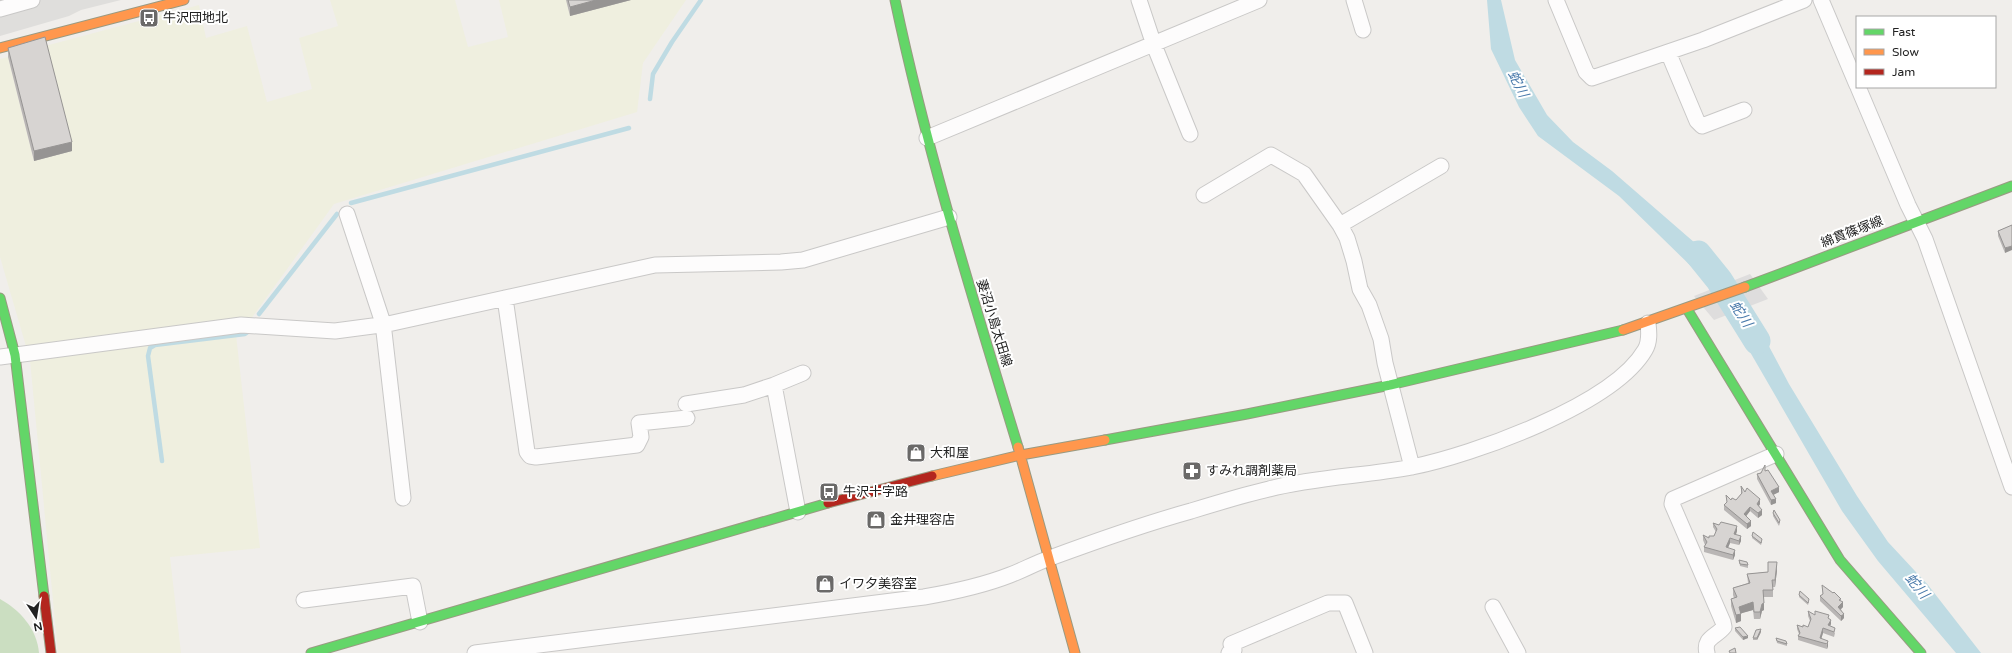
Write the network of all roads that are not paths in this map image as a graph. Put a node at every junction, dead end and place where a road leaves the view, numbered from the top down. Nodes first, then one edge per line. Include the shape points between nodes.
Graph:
1 (32, 0) edge
2 (184, 0) edge
3 (895, 0) edge
4 (1139, 0) edge
5 (1259, 0) edge
6 (1354, 0) edge
7 (1556, 0) edge
8 (1804, 0) edge
9 (1821, 0) edge
10 (0, 9) edge
11 (1363, 30) dead end
12 (1154, 45) junction
13 (0, 48) edge
14 (1668, 52) junction
15 (1856, 81) edge
16 (1859, 88) edge
17 (1744, 110) dead end
18 (1190, 134) dead end
19 (927, 138) junction
20 (1441, 166) dead end
21 (2012, 186) edge
22 (1204, 195) dead end
23 (347, 214) dead end
24 (949, 217) junction
25 (1916, 222) junction
26 (1340, 225) junction
27 (0, 298) edge
28 (505, 298) junction
29 (1687, 309) junction
30 (383, 323) junction
31 (1648, 323) junction
32 (15, 355) junction
33 (0, 357) edge
34 (803, 372) dead end
35 (1390, 385) junction
36 (774, 386) junction
37 (1776, 454) junction
38 (1021, 455) junction
39 (1412, 467) junction
40 (2012, 487) edge
41 (403, 498) dead end
42 (798, 512) junction
43 (1049, 558) junction
44 (304, 600) dead end
45 (1493, 606) dead end
46 (420, 622) junction
47 (554, 648) edge
48 (1233, 652) edge
49 (51, 653) edge
50 (311, 653) edge
51 (475, 653) edge
52 (1075, 653) edge
53 (1365, 653) edge
54 (1518, 653) edge
55 (1707, 653) edge
56 (1921, 653) edge

1 - 10 street
2 - 13 main road
3 - 19 main road, 妻沼小島太田線 via 911,78
4 - 12 street
5 - 12 street
6 - 11 street
7 - 14 street via 1586,72 1592,78
8 - 14 street
9 - 15 street
12 - 18 street
12 - 19 street
14 - 17 street via 1702,126
16 - 25 street
19 - 24 main road, 妻沼小島太田線
20 - 26 street
21 - 25 main road, 綿貫篠塚線
22 - 26 street via 1271,155 1304,174
23 - 30 street
24 - 28 street via 803,260 655,265
24 - 38 main road, 妻沼小島太田線
25 - 29 main road, 綿貫篠塚線
25 - 40 street via 1933,261
26 - 35 street via 1354,261 1360,289 1377,326
27 - 32 main road
28 - 30 street
28 - 36 street via 527,452 530,456 637,445 640,437 639,423
29 - 31 main road, 綿貫篠塚線
29 - 37 main road
30 - 32 street via 335,331 241,325
30 - 41 street
31 - 35 main road, 綿貫篠塚線
31 - 39 street via 1646,350 1624,374 1592,396 1503,441
32 - 33 street
32 - 49 main road
34 - 36 street
35 - 38 main road, 綿貫篠塚線
35 - 39 street
36 - 42 street
37 - 55 street via 1673,499 1672,504 1723,622 1724,627 1721,631 1707,641
37 - 56 main road via 1840,560
38 - 42 main road, 綿貫篠塚線 via 883,488
38 - 43 main road, 妻沼小島太田線
39 - 43 street via 1270,488 1184,513
42 - 46 main road, 綿貫篠塚線
43 - 47 street via 985,584 924,597
43 - 52 main road, 妻沼小島太田線
44 - 46 street via 413,586
45 - 54 street
46 - 50 main road, 綿貫篠塚線
47 - 51 street
48 - 53 street via 1231,644 1328,603 1345,603

